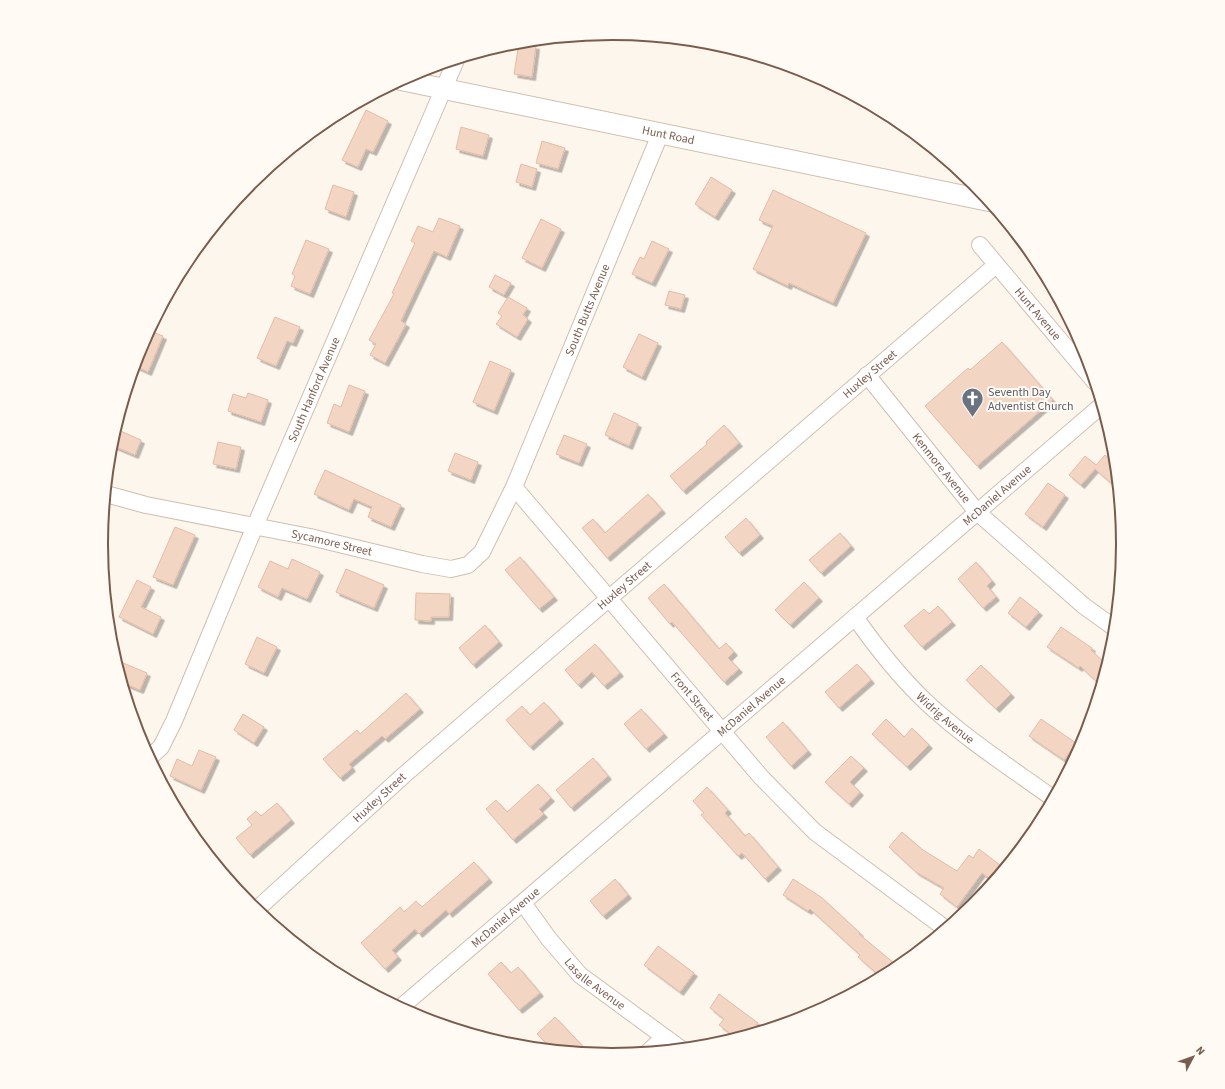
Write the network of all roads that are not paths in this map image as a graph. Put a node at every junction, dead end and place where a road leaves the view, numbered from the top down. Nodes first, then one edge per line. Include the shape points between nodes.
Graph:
1 (454, 66) edge
2 (410, 82) edge
3 (444, 89) junction
4 (661, 132) junction
5 (980, 199) edge
6 (980, 245) dead end
7 (996, 265) junction
8 (1086, 372) edge
9 (867, 375) junction
10 (1098, 408) edge
11 (514, 487) junction
12 (111, 495) edge
13 (978, 512) junction
14 (255, 526) junction
15 (609, 597) junction
16 (855, 617) junction
17 (1110, 625) edge
18 (722, 730) junction
19 (154, 754) edge
20 (1050, 796) edge
21 (523, 903) junction
22 (261, 906) edge
23 (942, 926) edge
24 (404, 1004) edge
25 (664, 1037) junction
26 (676, 1045) edge
27 (653, 1047) edge

1 - 3 street, South Hanford Avenue
2 - 3 street, Hunt Road
3 - 4 street, Hunt Road
3 - 14 street, South Hanford Avenue
4 - 5 street, Hunt Road
4 - 11 street, South Butts Avenue
6 - 7 street, Hunt Avenue
7 - 8 street, Hunt Avenue
7 - 9 street, Huxley Street
9 - 13 street, Kenmore Avenue
9 - 15 street, Huxley Street
10 - 13 street, McDaniel Avenue
11 - 14 street, Sycamore Street via 482,552 468,565 451,569
11 - 15 street, Front Street
12 - 14 street, Sycamore Street via 146,505
13 - 16 street, McDaniel Avenue
13 - 17 street, Kenmore Avenue via 1084,606
14 - 19 street, South Hanford Avenue via 174,721 161,747
15 - 18 street, Front Street
15 - 22 street, Huxley Street via 404,775
16 - 18 street, McDaniel Avenue
16 - 20 street, Widrig Avenue via 898,673 926,702
18 - 21 street, McDaniel Avenue
18 - 23 street, Front Street via 760,777 815,832
21 - 24 street, McDaniel Avenue
21 - 25 street, Lasalle Avenue via 580,975
25 - 26 street, Lasalle Avenue
25 - 27 street

